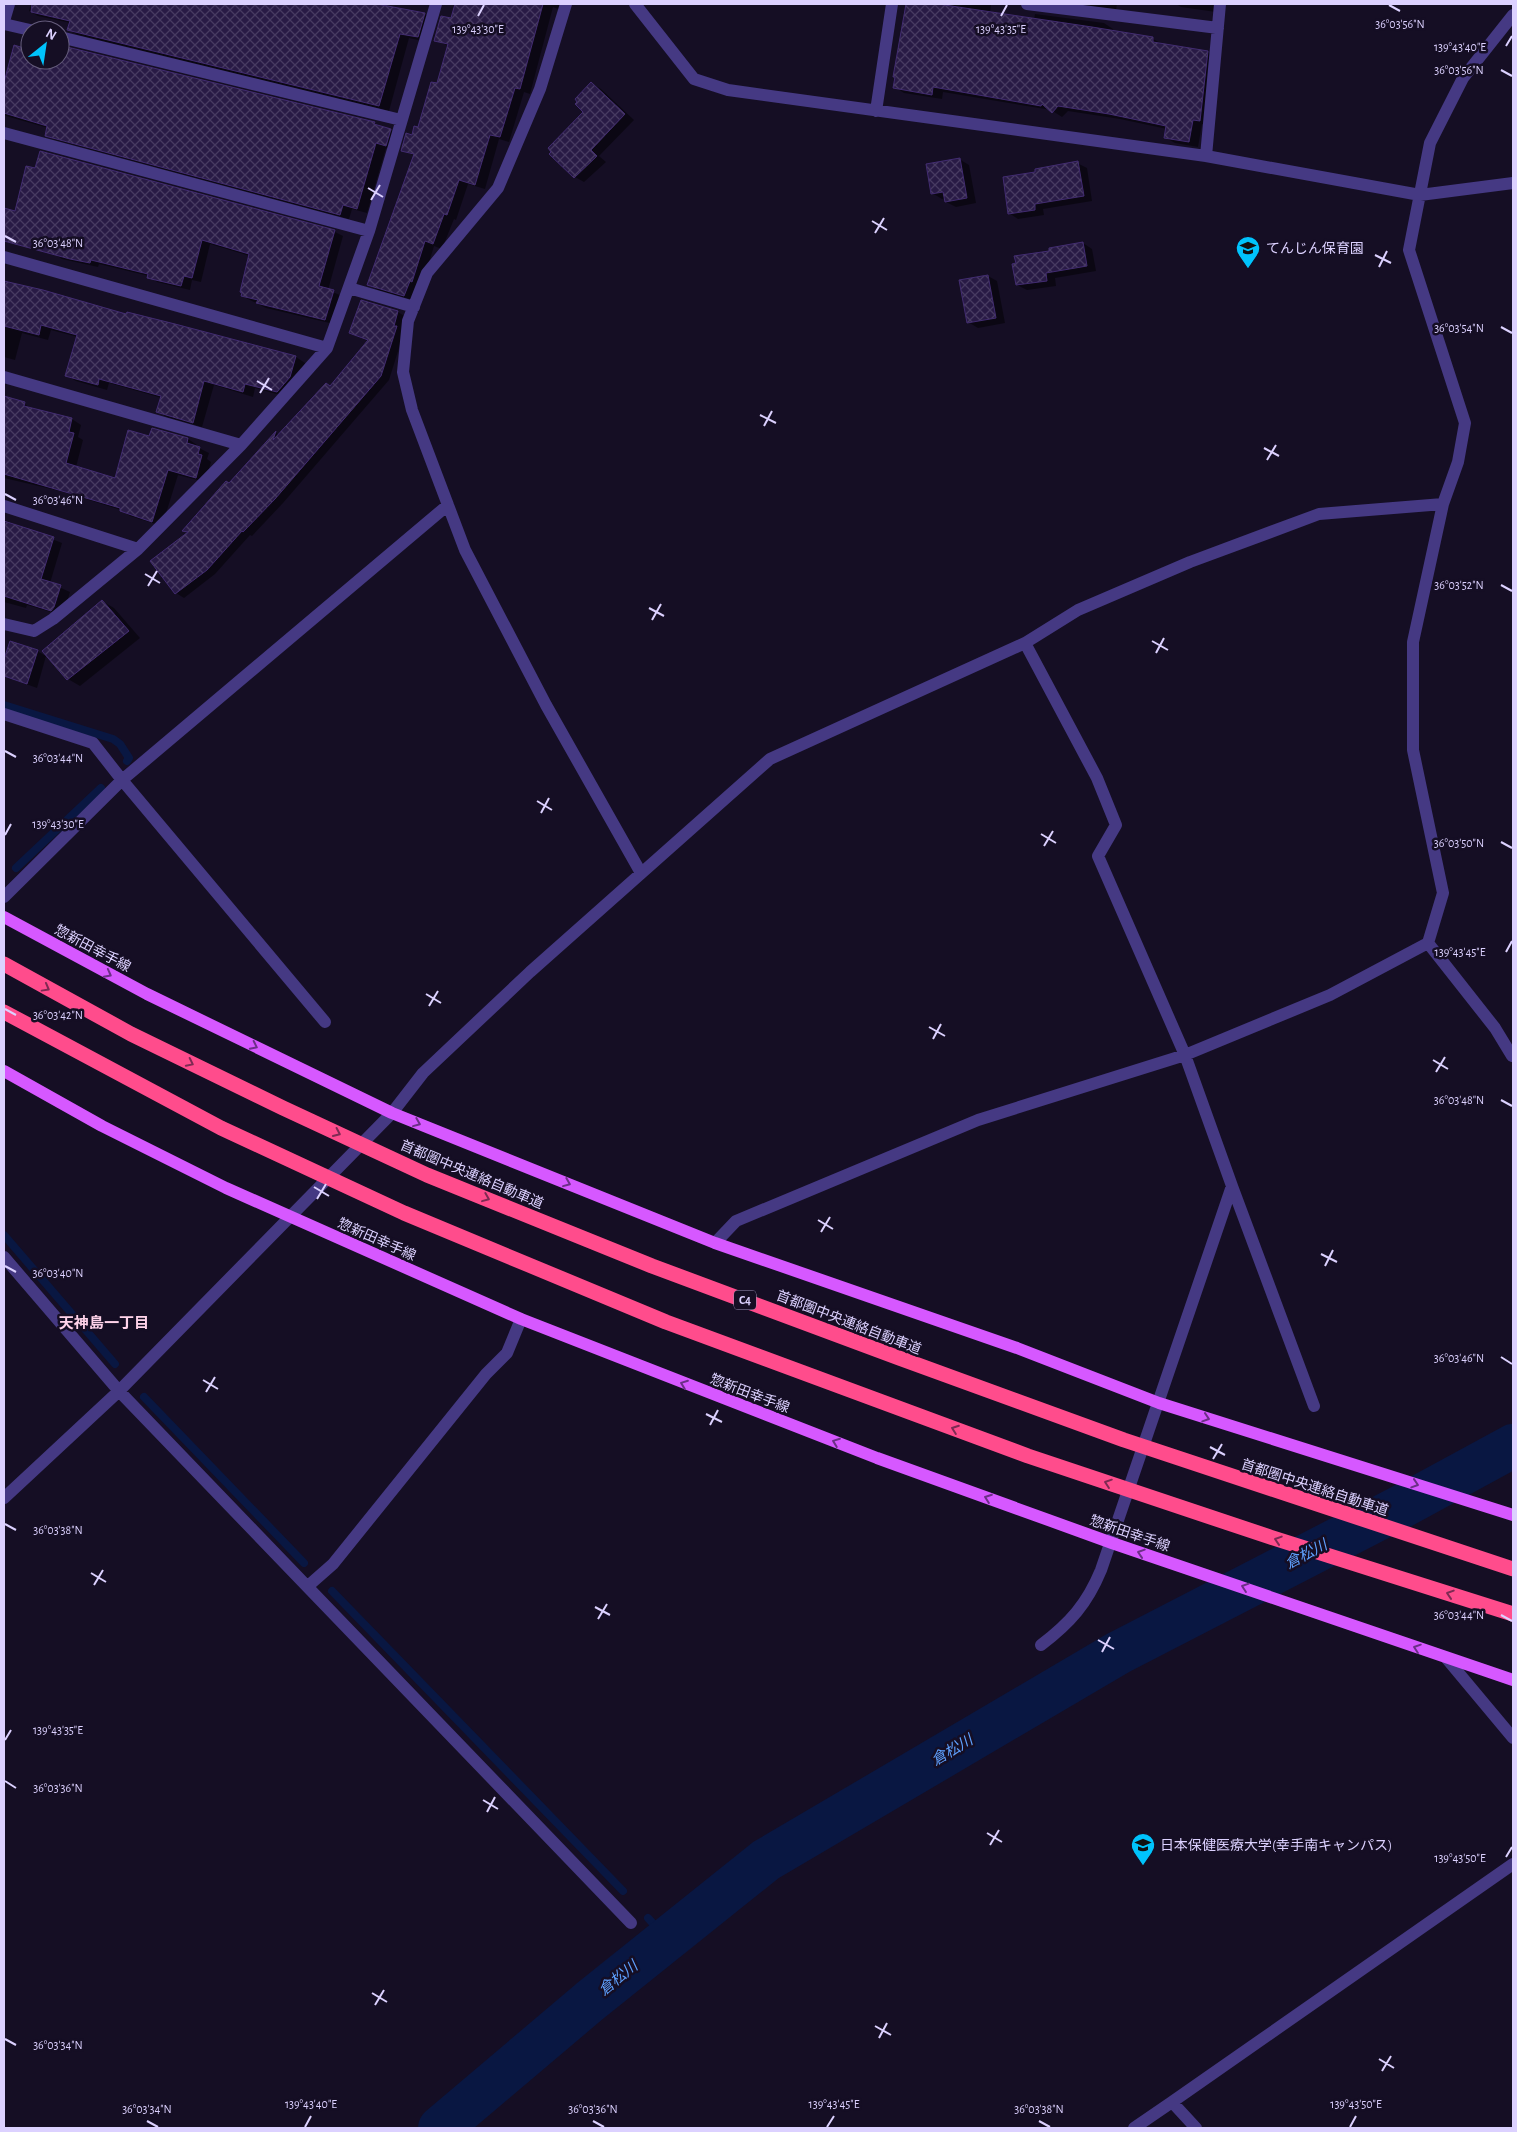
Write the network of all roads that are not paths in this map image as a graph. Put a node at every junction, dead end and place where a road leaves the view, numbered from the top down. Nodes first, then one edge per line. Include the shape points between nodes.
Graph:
1 (9, 4) edge
2 (436, 4) edge
3 (566, 4) edge
4 (635, 4) edge
5 (892, 4) edge
6 (1027, 4) edge
7 (1220, 4) edge
8 (1513, 15) edge
9 (4, 22) edge
10 (20, 27) edge
11 (1218, 28) junction
12 (70, 39) edge
13 (876, 111) junction
14 (402, 120) junction
15 (4, 134) edge
16 (1206, 156) junction
17 (1513, 183) edge
18 (1420, 195) junction
19 (369, 231) junction
20 (4, 257) edge
21 (349, 288) junction
22 (414, 307) junction
23 (327, 348) junction
24 (4, 377) edge
25 (241, 446) junction
26 (1442, 504) junction
27 (448, 505) junction
28 (4, 506) edge
29 (138, 549) junction
30 (4, 624) edge
31 (1025, 643) junction
32 (4, 714) edge
33 (122, 780) junction
34 (641, 873) junction
35 (4, 897) edge
36 (4, 917) edge
37 (1428, 942) junction
38 (4, 964) edge
39 (4, 1012) edge
40 (325, 1022) dead end
41 (1513, 1055) edge
42 (1185, 1056) junction
43 (4, 1070) edge
44 (392, 1113) junction
45 (1232, 1186) junction
46 (290, 1217) junction
47 (715, 1243) junction
48 (4, 1257) edge
49 (521, 1319) junction
50 (119, 1391) junction
51 (1159, 1403) junction
52 (1314, 1406) dead end
53 (4, 1498) edge
54 (1513, 1515) edge
55 (1112, 1543) junction
56 (1513, 1570) edge
57 (308, 1586) junction
58 (1513, 1614) edge
59 (1041, 1645) dead end
60 (1447, 1659) junction
61 (1513, 1680) edge
62 (1513, 1738) edge
63 (1513, 1864) edge
64 (631, 1923) dead end
65 (1172, 2102) junction
66 (1134, 2128) edge
67 (1196, 2128) edge

1 - 9 street
2 - 14 street
3 - 22 street via 540,90 498,188 427,274
4 - 13 street via 694,80 728,90
5 - 13 street
6 - 11 street
7 - 11 street
8 - 18 street via 1463,78 1430,142
9 - 10 street
11 - 16 street
12 - 14 street
13 - 16 street
14 - 19 street
15 - 19 street
16 - 18 street
17 - 18 street
18 - 26 street via 1409,250 1465,423 1458,462
19 - 21 street
20 - 23 street
21 - 22 street
21 - 23 street
22 - 27 street via 408,321 403,372 412,410
23 - 25 street
24 - 25 street
25 - 29 street
26 - 31 street via 1319,514 1190,562 1078,610
26 - 37 street via 1413,642 1413,750 1443,893
27 - 33 street
27 - 34 street via 465,550 551,714
28 - 29 street
29 - 30 street via 34,631
31 - 34 street via 770,759
31 - 42 street via 1097,778 1116,825 1098,856
32 - 33 street via 93,743
33 - 35 street
33 - 40 street
34 - 44 street via 422,1073
36 -> 44 main road, 惣新田幸手線 via 147,994
37 - 41 street
37 - 42 street via 1330,995
38 -> 56 highway, 首都圏中央連絡自動車道 / C4, bridge via 131,1034 283,1108 427,1175 652,1266 1124,1440
58 -> 39 highway, bridge via 1028,1456 666,1322 404,1213 229,1132
42 - 45 street
42 - 47 street via 978,1120 736,1221
43 - 46 main road, 惣新田幸手線 via 102,1126
44 - 46 street
44 -> 47 main road, 惣新田幸手線
45 - 51 street
45 - 52 street
46 - 49 main road, 惣新田幸手線
46 - 50 street
47 - 51 main road, 惣新田幸手線 via 1017,1348
48 - 50 street
55 -> 49 main road, 惣新田幸手線 via 877,1458
49 - 57 street via 507,1353 486,1374 333,1564
50 - 53 street
50 - 57 street
51 -> 54 main road, 惣新田幸手線
51 - 55 street
55 - 59 street via 1094,1588 1077,1613
60 -> 55 main road, 惣新田幸手線
57 - 64 street
60 - 61 main road, 惣新田幸手線
60 - 62 street
63 - 65 street
65 - 66 street
65 - 67 street

